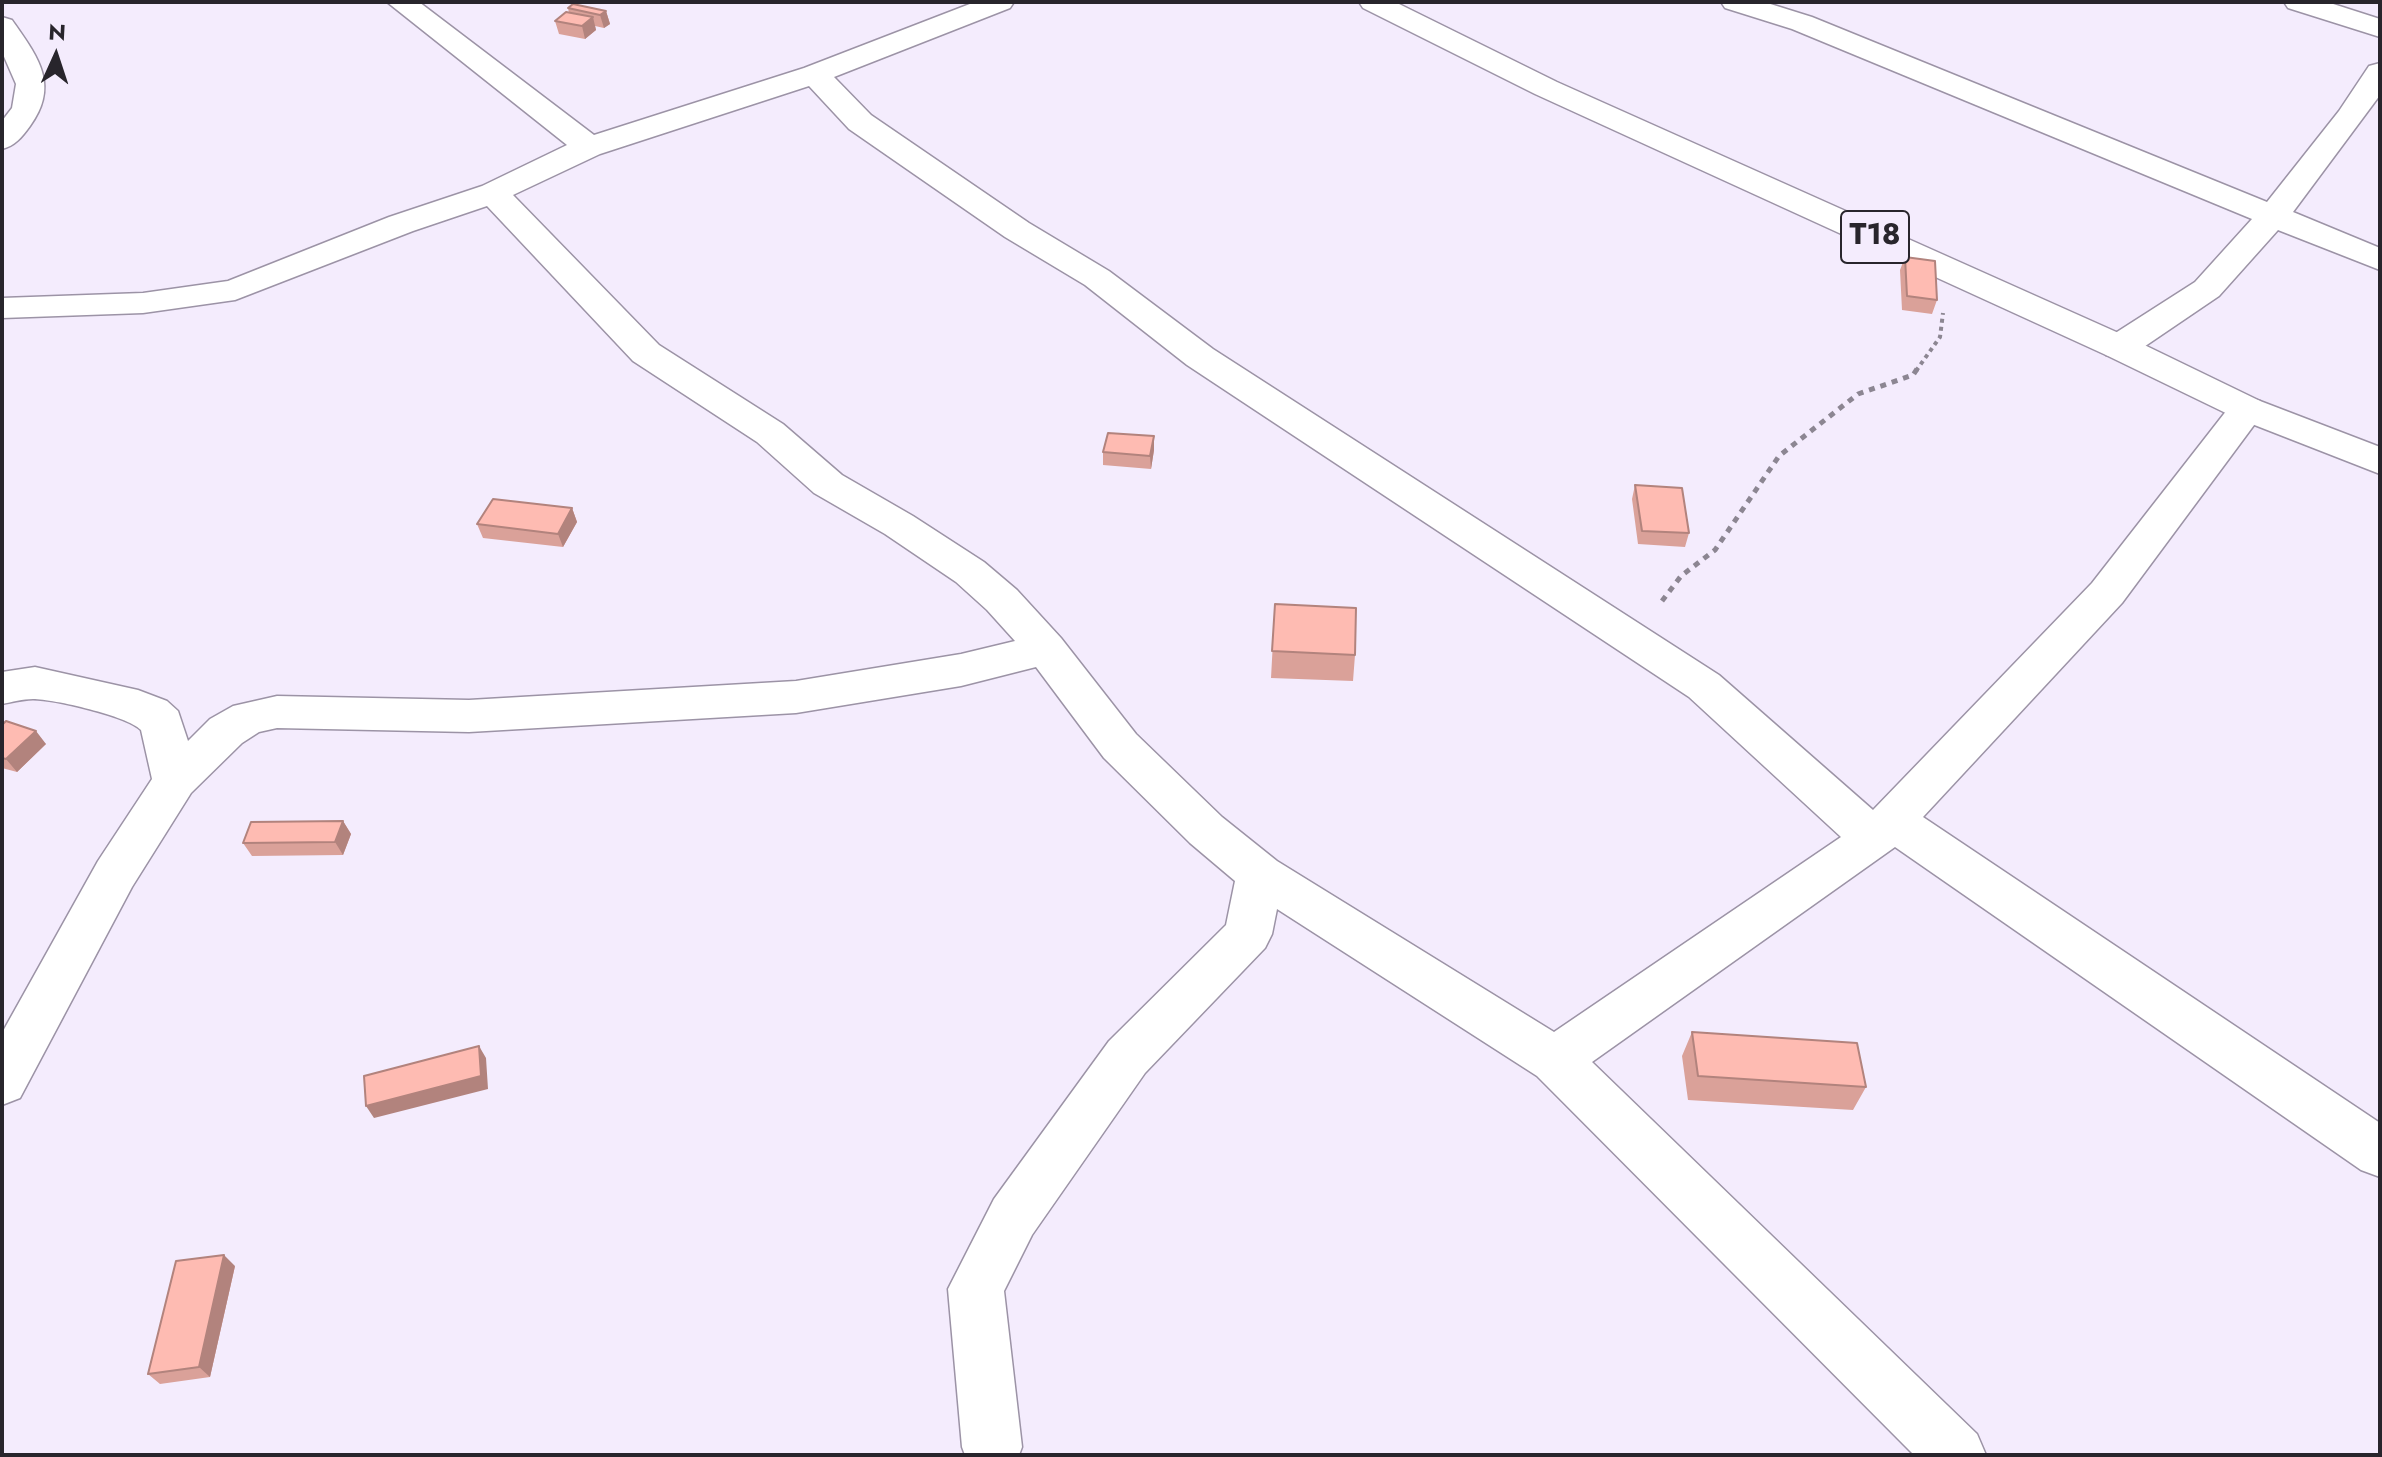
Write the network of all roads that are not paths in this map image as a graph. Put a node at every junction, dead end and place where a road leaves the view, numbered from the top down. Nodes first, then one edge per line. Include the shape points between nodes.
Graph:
1 (401, 2) edge
2 (1000, 2) edge
3 (1373, 2) edge
4 (1735, 2) edge
5 (2298, 2) edge
6 (2, 26) edge
7 (2380, 28) edge
8 (2380, 72) edge
9 (815, 74) junction
10 (13, 110) edge
11 (2, 140) edge
12 (589, 147) junction
13 (493, 193) junction
14 (2272, 217) junction
15 (2380, 260) edge
16 (2, 308) edge
17 (2119, 347) junction
18 (2247, 409) junction
19 (2380, 461) edge
20 (1046, 649) junction
21 (2, 688) edge
22 (175, 781) junction
23 (1882, 830) junction
24 (1260, 874) junction
25 (1555, 1060) junction
26 (2, 1082) edge
27 (2380, 1153) edge
28 (992, 1447) dead end
29 (1956, 1455) edge

1 - 12 main road
2 - 9 main road
3 - 17 main road, T18 via 1546,88
4 - 14 main road via 1802,23
5 - 7 main road
6 - 10 main road via 32,82 34,96
8 - 14 main road
9 - 12 main road
9 - 23 main road via 860,122 1097,278 1200,357 1704,686
10 - 11 main road
12 - 13 main road
13 - 16 main road via 235,290 143,303
13 - 20 main road via 646,353 770,433 828,484 970,572
14 - 15 main road
14 - 17 main road via 2207,289
17 - 18 main road, T18
18 - 19 main road, T18
18 - 23 main road via 2107,593
20 - 22 main road via 945,673 796,697 469,716 277,712 248,718 226,731
20 - 24 main road via 1120,746
21 - 22 main road via 35,683 123,701 152,713 162,723
22 - 26 main road via 115,874
23 - 25 main road
23 - 27 main road
24 - 25 main road
24 - 28 main road via 1248,934 1127,1057 1013,1217 976,1289
25 - 29 main road

